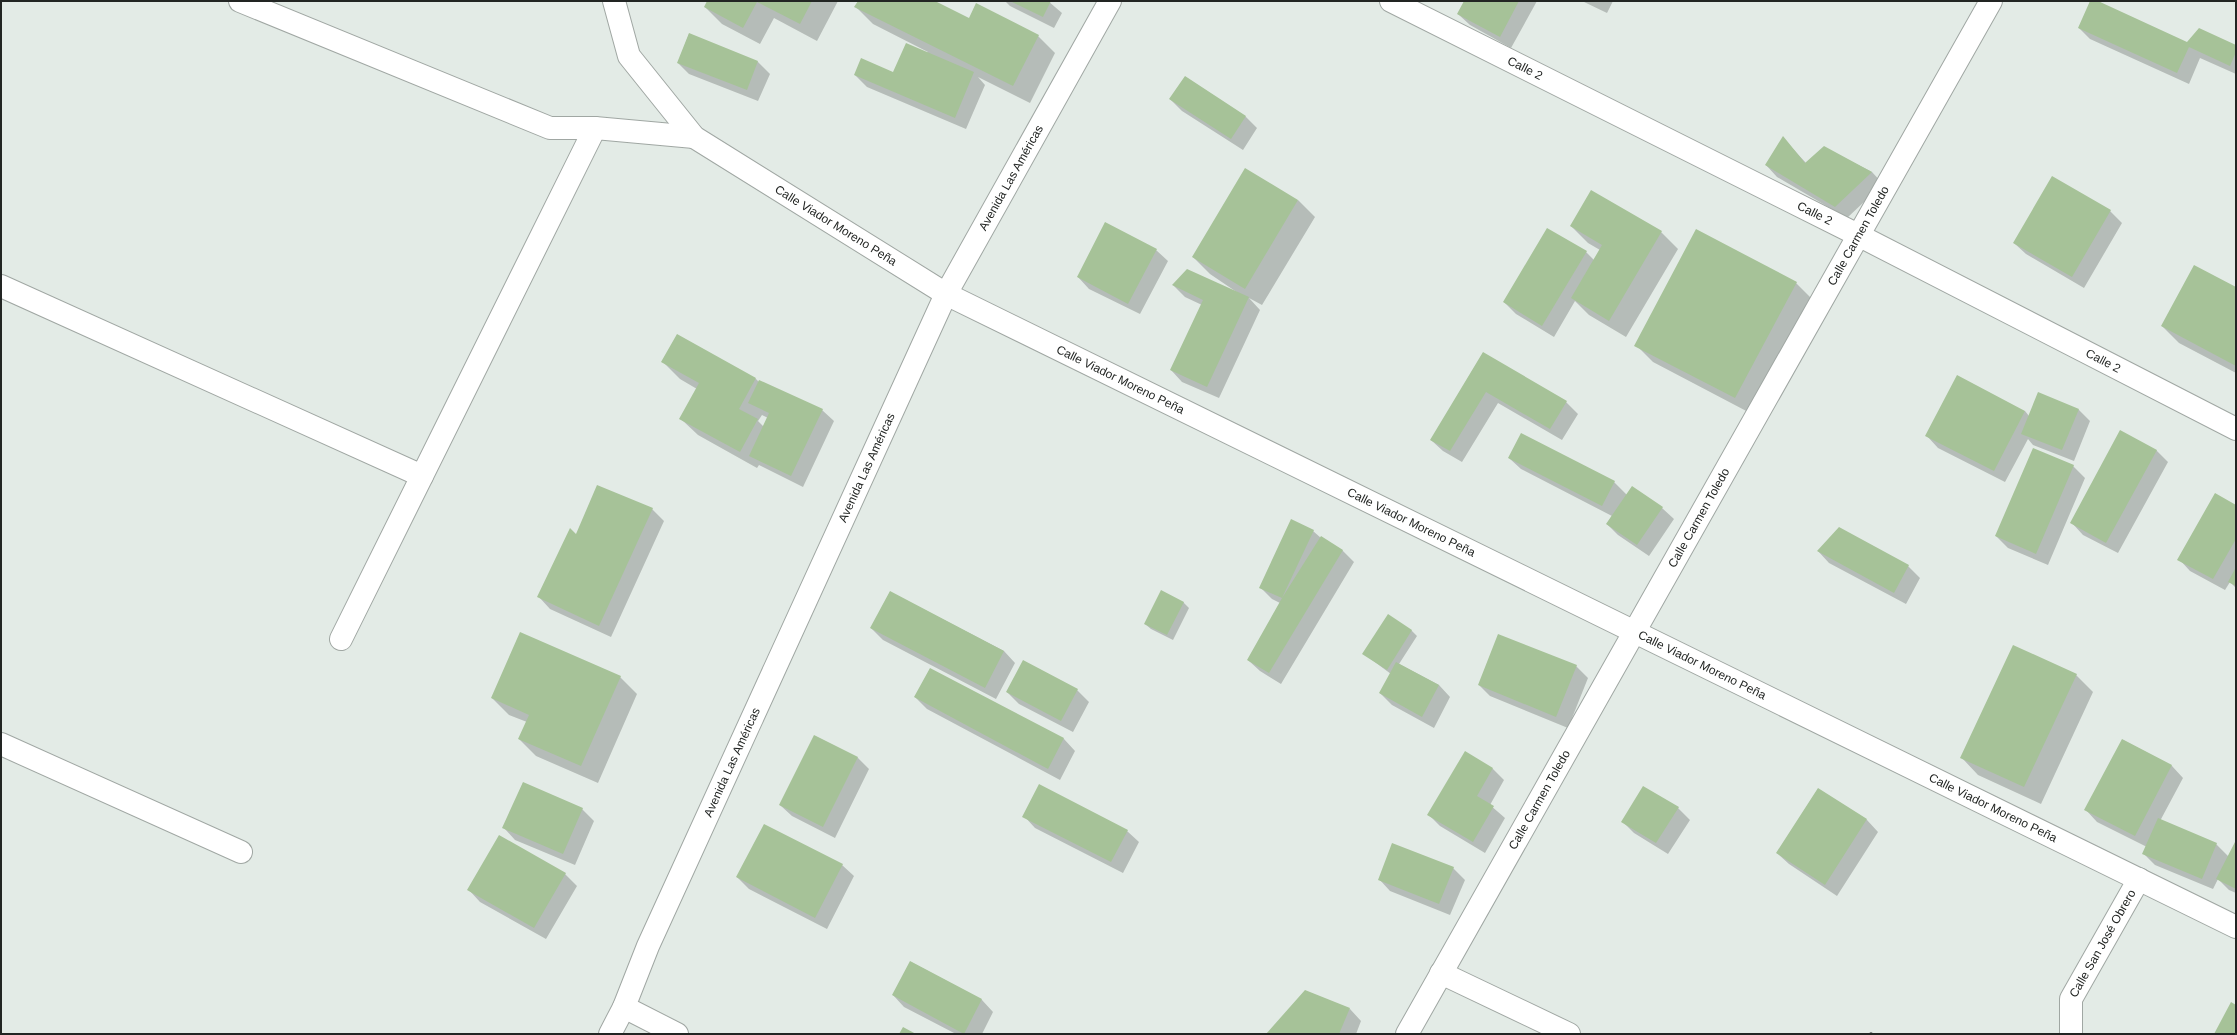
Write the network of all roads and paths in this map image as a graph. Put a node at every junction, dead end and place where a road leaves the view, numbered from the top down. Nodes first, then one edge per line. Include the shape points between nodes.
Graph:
1 (240, 1) edge
2 (614, 1) edge
3 (1110, 1) edge
4 (1391, 1) edge
5 (1991, 1) edge
6 (596, 128) junction
7 (694, 136) junction
8 (1858, 235) junction
9 (1, 286) edge
10 (946, 294) junction
11 (2236, 429) edge
12 (422, 476) junction
13 (1634, 631) junction
14 (341, 639) dead end
15 (1, 744) edge
16 (241, 852) dead end
17 (2139, 878) junction
18 (2236, 927) edge
19 (1441, 973) junction
20 (624, 1007) junction
21 (610, 1034) edge
22 (676, 1034) edge
23 (1407, 1034) edge
24 (1569, 1034) edge
25 (2071, 1034) edge

1 - 6 street via 550,128
2 - 7 street, Calle Viador Moreno Peña via 629,56
3 - 10 street, Avenida Las Américas
4 - 8 street, Calle 2
5 - 8 street, Calle Carmen Toledo
6 - 7 street
6 - 12 street
7 - 10 street, Calle Viador Moreno Peña
8 - 11 street, Calle 2
8 - 13 street, Calle Carmen Toledo
9 - 12 street
10 - 13 street, Calle Viador Moreno Peña
10 - 20 street, Avenida Las Américas via 648,946
12 - 14 street
13 - 17 street, Calle Viador Moreno Peña
13 - 19 street, Calle Carmen Toledo
15 - 16 street
17 - 18 street, Calle Viador Moreno Peña
17 - 25 street, Calle San José Obrero via 2071,999
19 - 23 street, Calle Carmen Toledo
19 - 24 street
20 - 21 street, Avenida Las Américas
20 - 22 street

